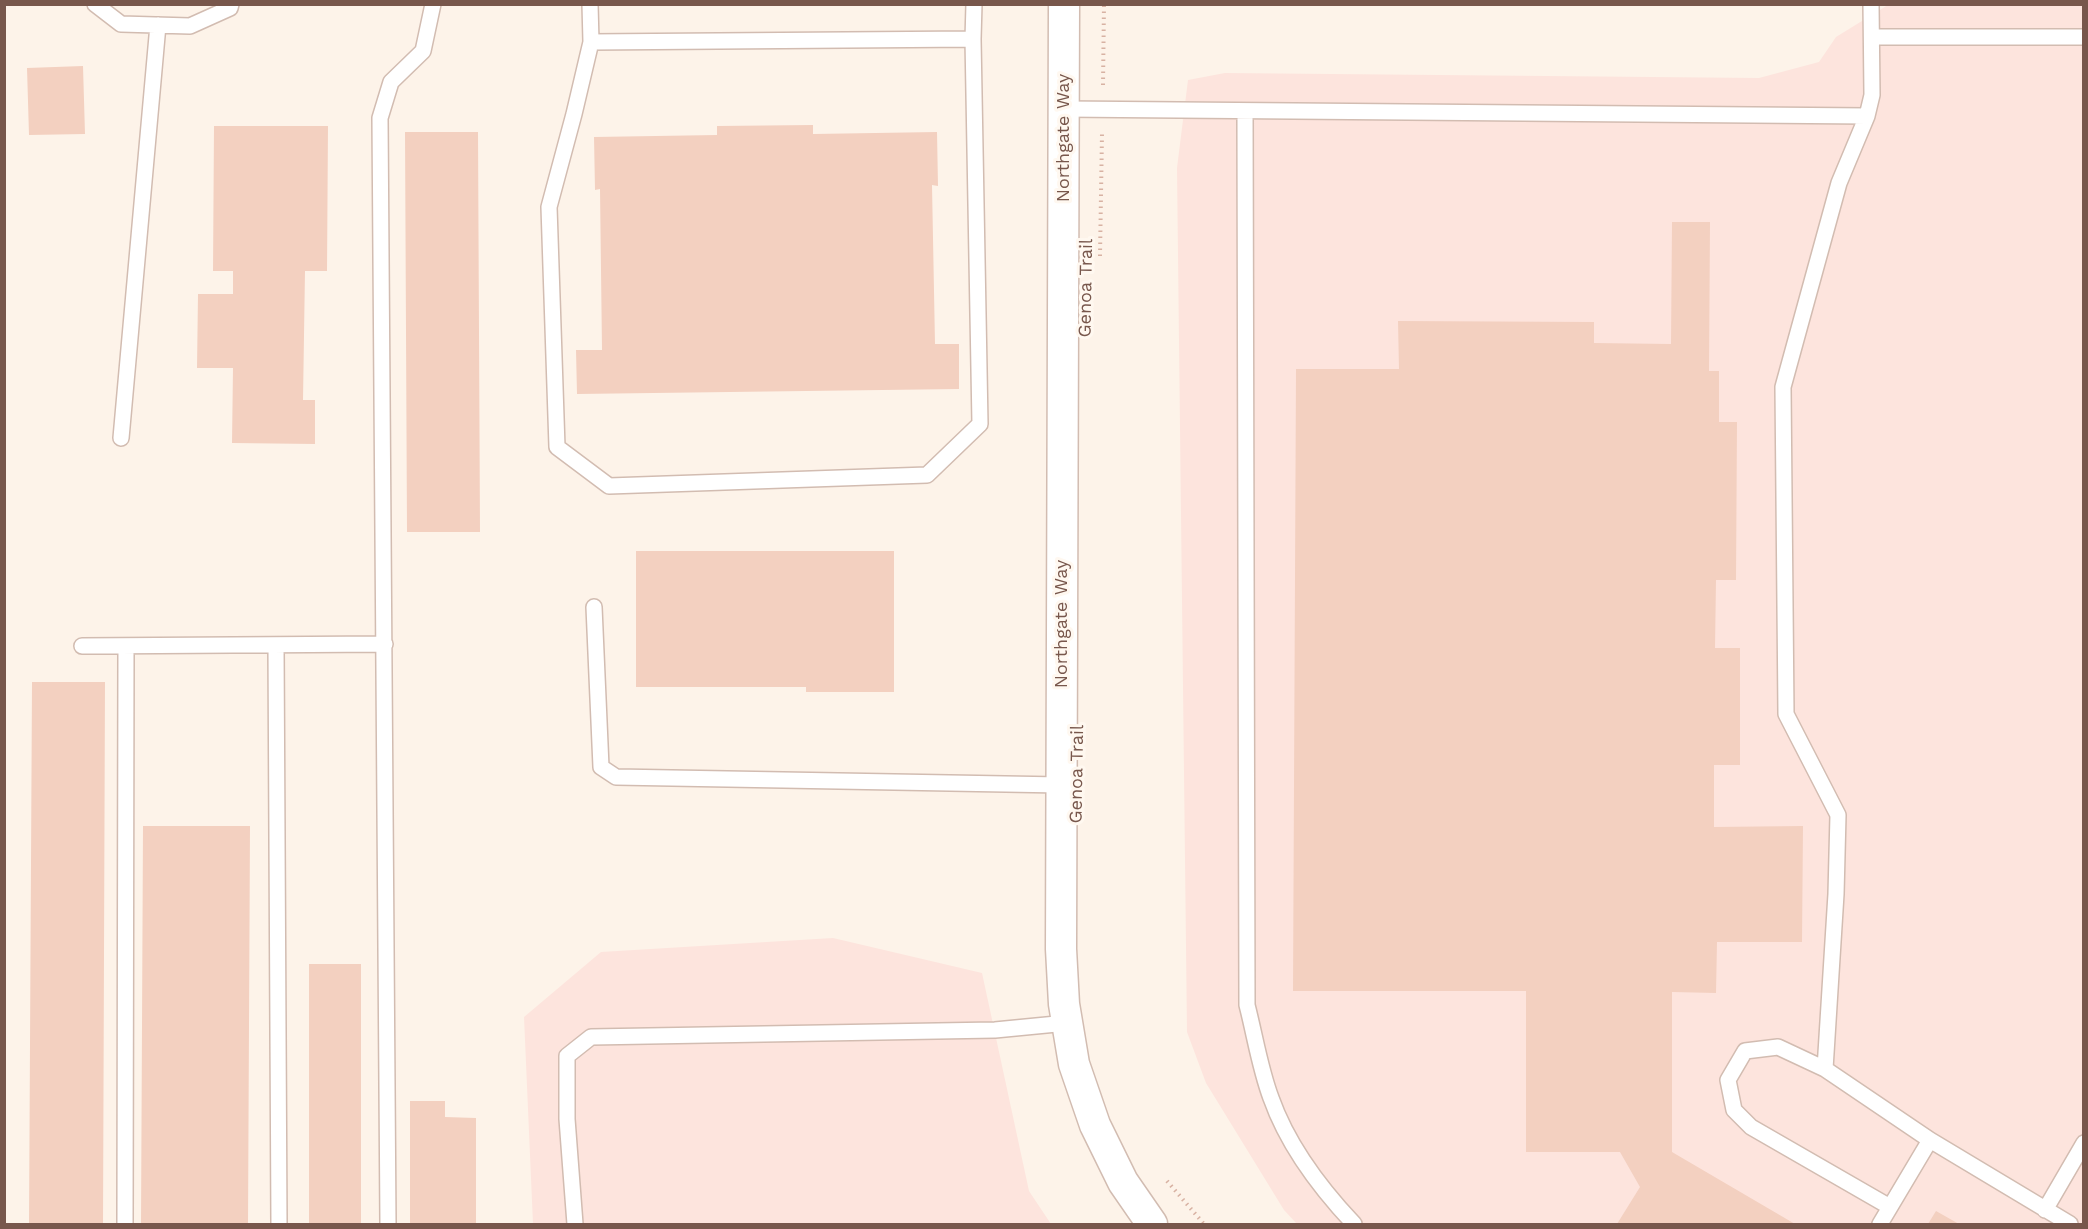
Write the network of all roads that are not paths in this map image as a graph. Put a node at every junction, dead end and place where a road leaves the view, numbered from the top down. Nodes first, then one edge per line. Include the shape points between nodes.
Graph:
1 (94, 4) edge
2 (231, 4) edge
3 (433, 4) edge
4 (590, 4) edge
5 (974, 4) edge
6 (1064, 4) edge
7 (1871, 4) edge
8 (158, 25) junction
9 (1872, 37) junction
10 (2084, 38) edge
11 (973, 39) junction
12 (591, 42) junction
13 (1064, 109) junction
14 (1245, 111) junction
15 (1867, 116) junction
16 (121, 438) dead end
17 (594, 607) dead end
18 (385, 644) junction
19 (276, 645) junction
20 (82, 646) dead end
21 (126, 646) junction
22 (1061, 785) junction
23 (1067, 1023) junction
24 (1825, 1069) junction
25 (1930, 1140) junction
26 (2084, 1143) edge
27 (1890, 1208) junction
28 (2045, 1210) junction
29 (125, 1224) edge
30 (279, 1224) edge
31 (388, 1224) edge
32 (575, 1224) edge
33 (1152, 1224) edge
34 (1354, 1224) edge
35 (1880, 1224) edge
36 (2070, 1224) edge

1 - 8 lane via 121,24
2 - 8 lane via 230,8 190,26
3 - 18 lane via 423,51 391,82 380,118
4 - 12 lane
5 - 11 lane
6 - 13 street, Northgate Way
7 - 9 lane
8 - 16 lane
9 - 10 lane
9 - 15 lane via 1872,95
11 - 12 lane
11 - 12 lane via 980,424 927,475 609,486 557,447 549,207
13 - 14 lane
13 - 22 street, Northgate Way
14 - 15 lane
14 - 34 lane via 1246,1005 1271,1098 1296,1151 1331,1200
15 - 24 lane via 1839,183 1783,387 1786,714 1838,815
17 - 22 lane via 602,767 616,777
18 - 19 lane
18 - 31 lane
19 - 21 lane
19 - 30 lane
20 - 21 lane
21 - 29 lane
22 - 23 street, Northgate Way via 1061,949
23 - 32 lane via 995,1030 591,1037 567,1056
23 - 33 street, Northgate Way via 1074,1064 1095,1125 1122,1182
24 - 25 lane
24 - 27 lane via 1778,1047 1745,1051 1728,1080 1734,1110 1751,1127
25 - 27 lane
25 - 28 lane
26 - 28 lane
27 - 35 lane
28 - 36 lane

